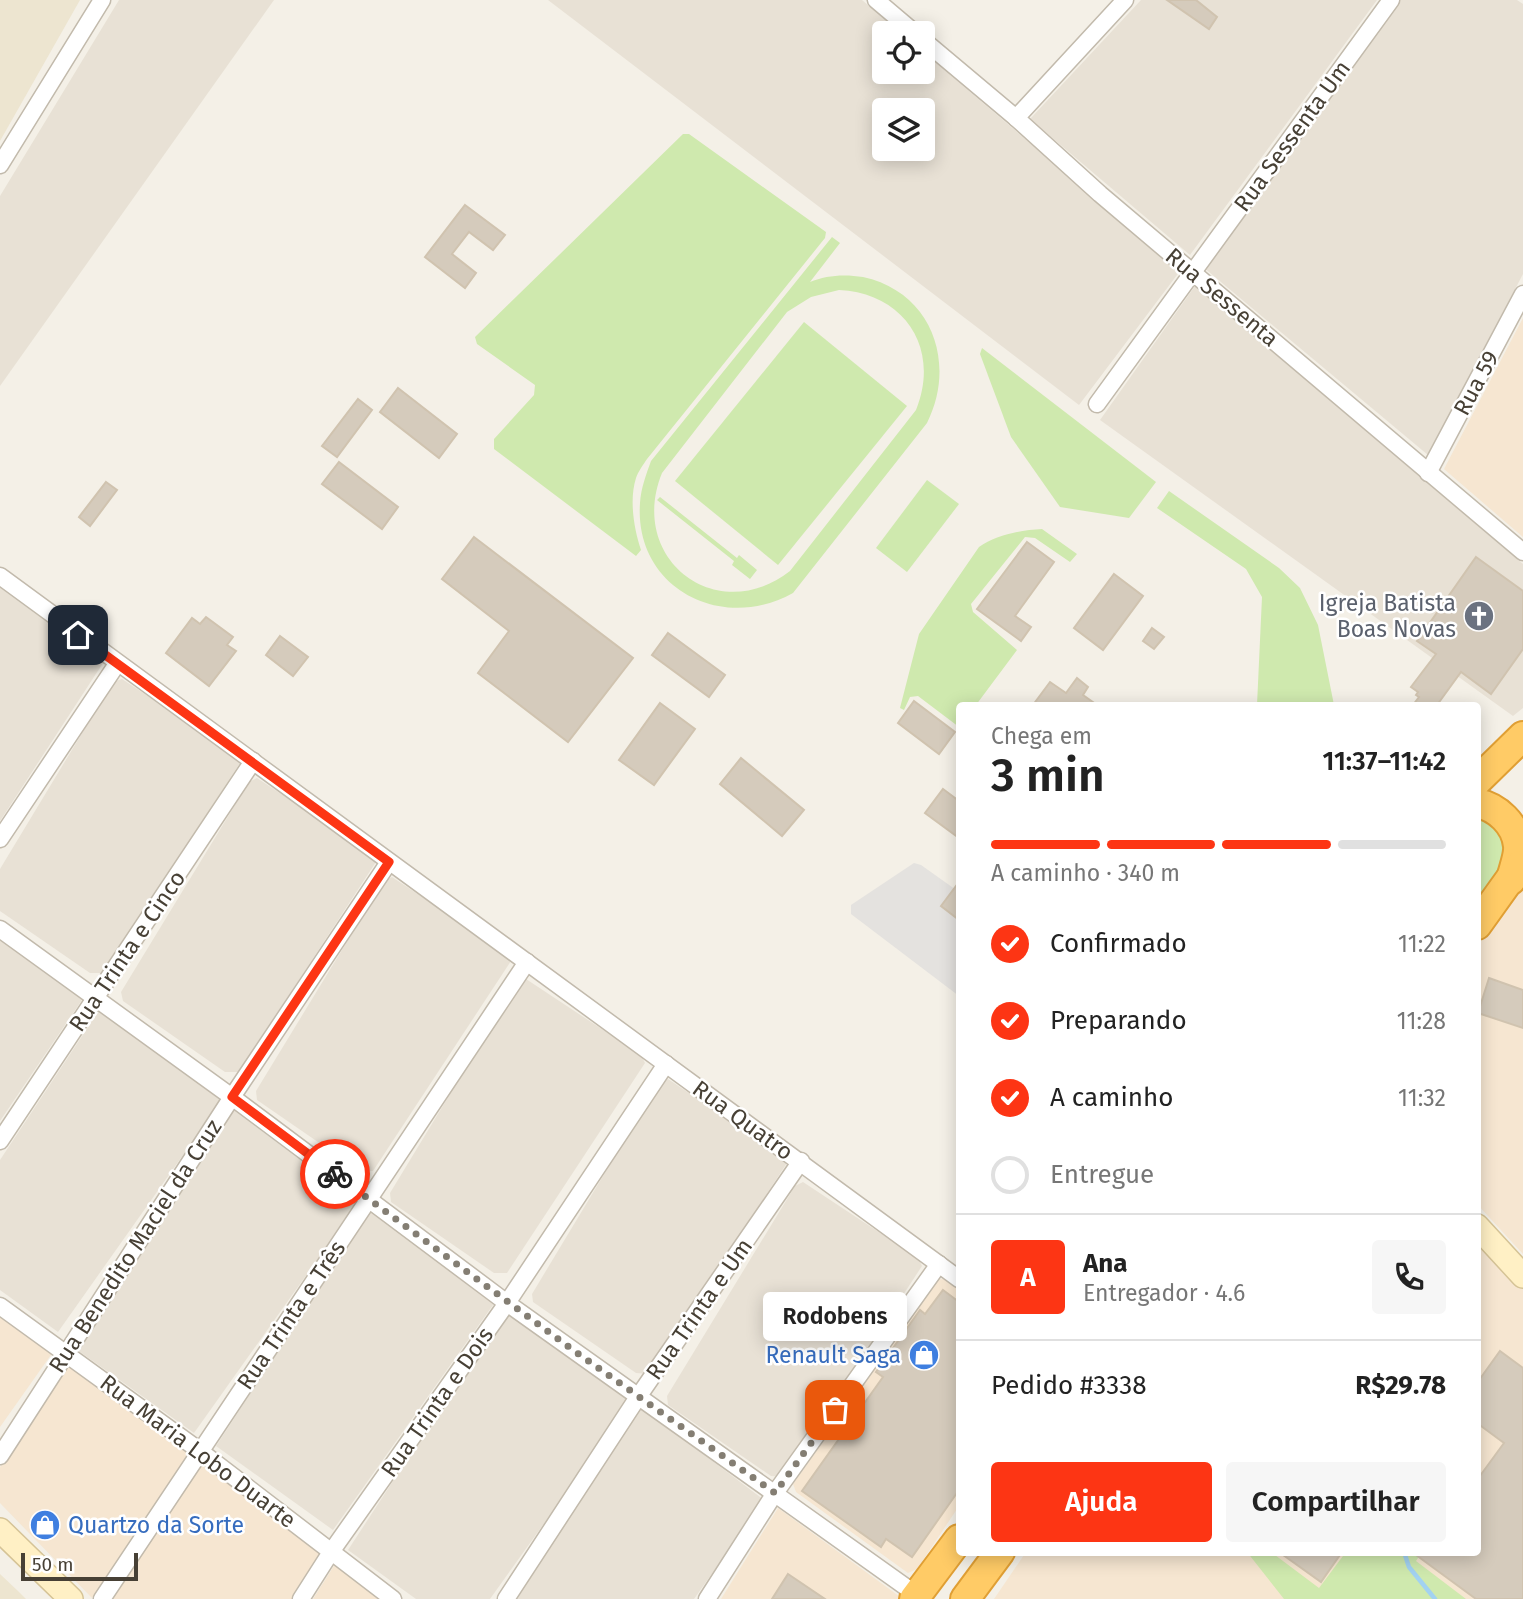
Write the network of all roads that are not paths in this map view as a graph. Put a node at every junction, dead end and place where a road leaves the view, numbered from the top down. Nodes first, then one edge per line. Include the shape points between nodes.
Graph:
1 (102, 0) edge
2 (876, 0) edge
3 (1125, 0) edge
4 (1391, 0) edge
5 (901, 21) edge
6 (935, 50) edge
7 (1016, 118) junction
8 (1, 162) edge
9 (1192, 272) junction
10 (1523, 294) edge
11 (1097, 404) dead end
12 (1428, 473) junction
13 (1523, 552) edge
14 (0, 576) edge
15 (117, 664) junction
16 (1523, 736) edge
17 (253, 761) junction
18 (1481, 777) edge
19 (1481, 804) edge
20 (0, 839) edge
21 (389, 862) junction
22 (1517, 870) edge
23 (1481, 920) edge
24 (0, 929) edge
25 (527, 962) junction
26 (96, 999) junction
27 (666, 1064) junction
28 (232, 1097) junction
29 (0, 1141) edge
30 (801, 1161) junction
31 (369, 1200) junction
32 (1481, 1230) edge
33 (939, 1264) junction
34 (1523, 1276) edge
35 (956, 1277) edge
36 (508, 1303) junction
37 (0, 1306) edge
38 (65, 1353) junction
39 (638, 1397) junction
40 (200, 1451) junction
41 (0, 1456) edge
42 (775, 1493) junction
43 (0, 1530) edge
44 (956, 1543) edge
45 (331, 1552) junction
46 (997, 1556) edge
47 (916, 1597) edge
48 (71, 1599) edge
49 (102, 1599) edge
50 (301, 1599) edge
51 (393, 1599) edge
52 (506, 1599) edge
53 (707, 1599) edge
54 (965, 1599) edge

1 - 8 street
2 - 5 street
3 - 7 street
4 - 9 street, Rua Sessenta Um
6 - 7 street, Rua Sessenta
7 - 9 street, Rua Sessenta
9 - 11 street, Rua Sessenta Um
9 - 12 street, Rua Sessenta
10 - 12 street, Rua 59
12 - 13 street, Rua Sessenta
14 - 15 street, Rua Quatro
15 - 17 street, Rua Quatro
15 - 20 street
16 - 18 highway
17 - 21 street, Rua Quatro
17 - 26 street, Rua Trinta e Cinco
19 - 22 highway via 1502,814 1515,833
21 - 25 street, Rua Quatro
21 - 28 street, Rua Benedito Maciel da Cruz
22 - 23 highway
24 - 26 street
25 - 27 street, Rua Quatro
25 - 31 street, Rua Trinta e Três
26 - 28 street
26 - 29 street, Rua Trinta e Cinco
27 - 30 street, Rua Quatro
27 - 36 street, Rua Trinta e Dois
28 - 31 street
28 - 38 street, Rua Benedito Maciel da Cruz
30 - 33 street, Rua Quatro
30 - 39 street, Rua Trinta e Um
31 - 36 street
31 - 40 street, Rua Trinta e Três
32 - 34 street
33 - 35 street, Rua Quatro
33 - 42 street
36 - 39 street
36 - 45 street, Rua Trinta e Dois
37 - 38 street, Rua Maria Lobo Duarte
38 - 40 street, Rua Maria Lobo Duarte
38 - 41 street, Rua Benedito Maciel da Cruz
39 - 42 street
39 - 52 street, Rua Trinta e Um
40 - 45 street, Rua Maria Lobo Duarte
40 - 49 street, Rua Trinta e Três
42 - 47 street
42 - 53 street
43 - 48 street
44 - 47 highway
45 - 50 street, Rua Trinta e Dois
45 - 51 street, Rua Maria Lobo Duarte
46 - 54 highway

